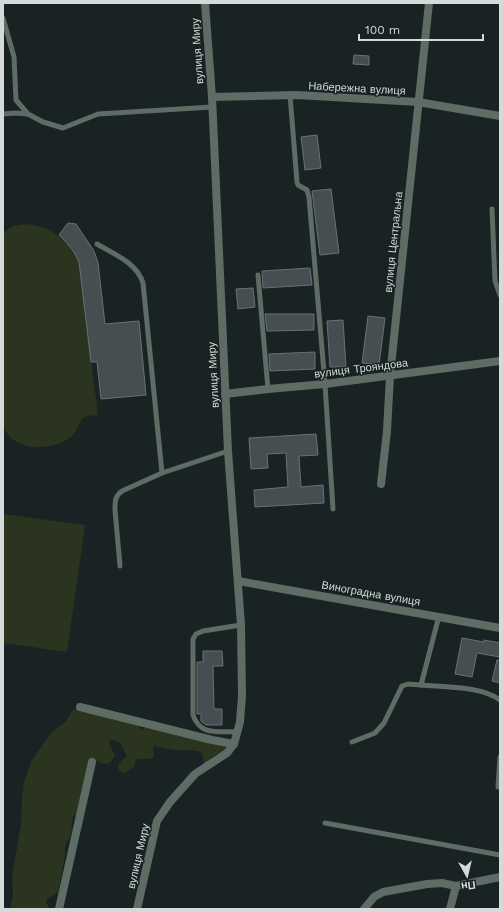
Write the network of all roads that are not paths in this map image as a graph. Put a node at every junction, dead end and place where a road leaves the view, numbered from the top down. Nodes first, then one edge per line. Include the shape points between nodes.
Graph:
1 (205, 3) edge
2 (429, 3) edge
3 (3, 18) edge
4 (290, 95) junction
5 (212, 97) junction
6 (418, 102) junction
7 (212, 106) junction
8 (3, 114) edge
9 (28, 114) junction
10 (500, 116) edge
11 (492, 209) dead end
12 (97, 244) dead end
13 (258, 275) dead end
14 (500, 295) edge
15 (500, 361) edge
16 (390, 376) junction
17 (325, 384) junction
18 (268, 389) junction
19 (225, 394) junction
20 (228, 450) junction
21 (162, 473) junction
22 (381, 484) dead end
23 (333, 509) dead end
24 (120, 566) dead end
25 (238, 581) junction
26 (439, 616) junction
27 (241, 626) junction
28 (500, 628) edge
29 (421, 685) junction
30 (500, 700) edge
31 (80, 707) dead end
32 (237, 732) junction
33 (352, 742) dead end
34 (234, 744) junction
35 (500, 757) edge
36 (92, 762) dead end
37 (498, 787) dead end
38 (325, 823) dead end
39 (500, 855) edge
40 (500, 877) edge
41 (456, 886) junction
42 (59, 909) edge
43 (137, 909) edge
44 (364, 909) edge
45 (450, 909) edge

1 - 5 street, вулиця Миру
2 - 6 street, вулиця Центральна
3 - 9 lane via 14,57 16,100
4 - 5 street, Набережна вулиця
4 - 6 street, Набережна вулиця
4 - 17 lane via 297,182 306,190 309,197
5 - 7 street, вулиця Миру
6 - 10 street, Набережна вулиця
6 - 16 street, вулиця Центральна
7 - 9 lane via 98,114 63,128
7 - 19 street, вулиця Миру
8 - 9 lane
11 - 14 lane via 495,281
12 - 21 lane via 137,270 143,283
13 - 18 lane
15 - 16 street, вулиця Трояндова
16 - 17 street, вулиця Трояндова
16 - 22 street, вулиця Центральна
17 - 18 street, вулиця Трояндова
17 - 23 lane
18 - 19 street, вулиця Трояндова
19 - 20 street, вулиця Миру
20 - 21 lane
20 - 25 street, вулиця Миру
21 - 24 lane via 117,495 115,510
25 - 26 street, Виноградна вулиця
25 - 27 street, вулиця Миру
26 - 28 street, Виноградна вулиця
26 - 29 lane
27 - 32 street, вулиця Миру via 242,696
27 - 32 lane via 203,631 196,634 193,639 193,715 196,723 201,728 212,731
29 - 30 lane via 471,690 490,694
29 - 33 lane via 402,686 384,723 375,733
31 - 34 street
32 - 34 street, вулиця Миру
34 - 43 street, вулиця Миру via 227,753 195,774 157,821
35 - 37 lane
36 - 42 street
38 - 39 lane
40 - 41 street
41 - 44 street via 442,883 427,884 383,892 374,897
41 - 45 street

